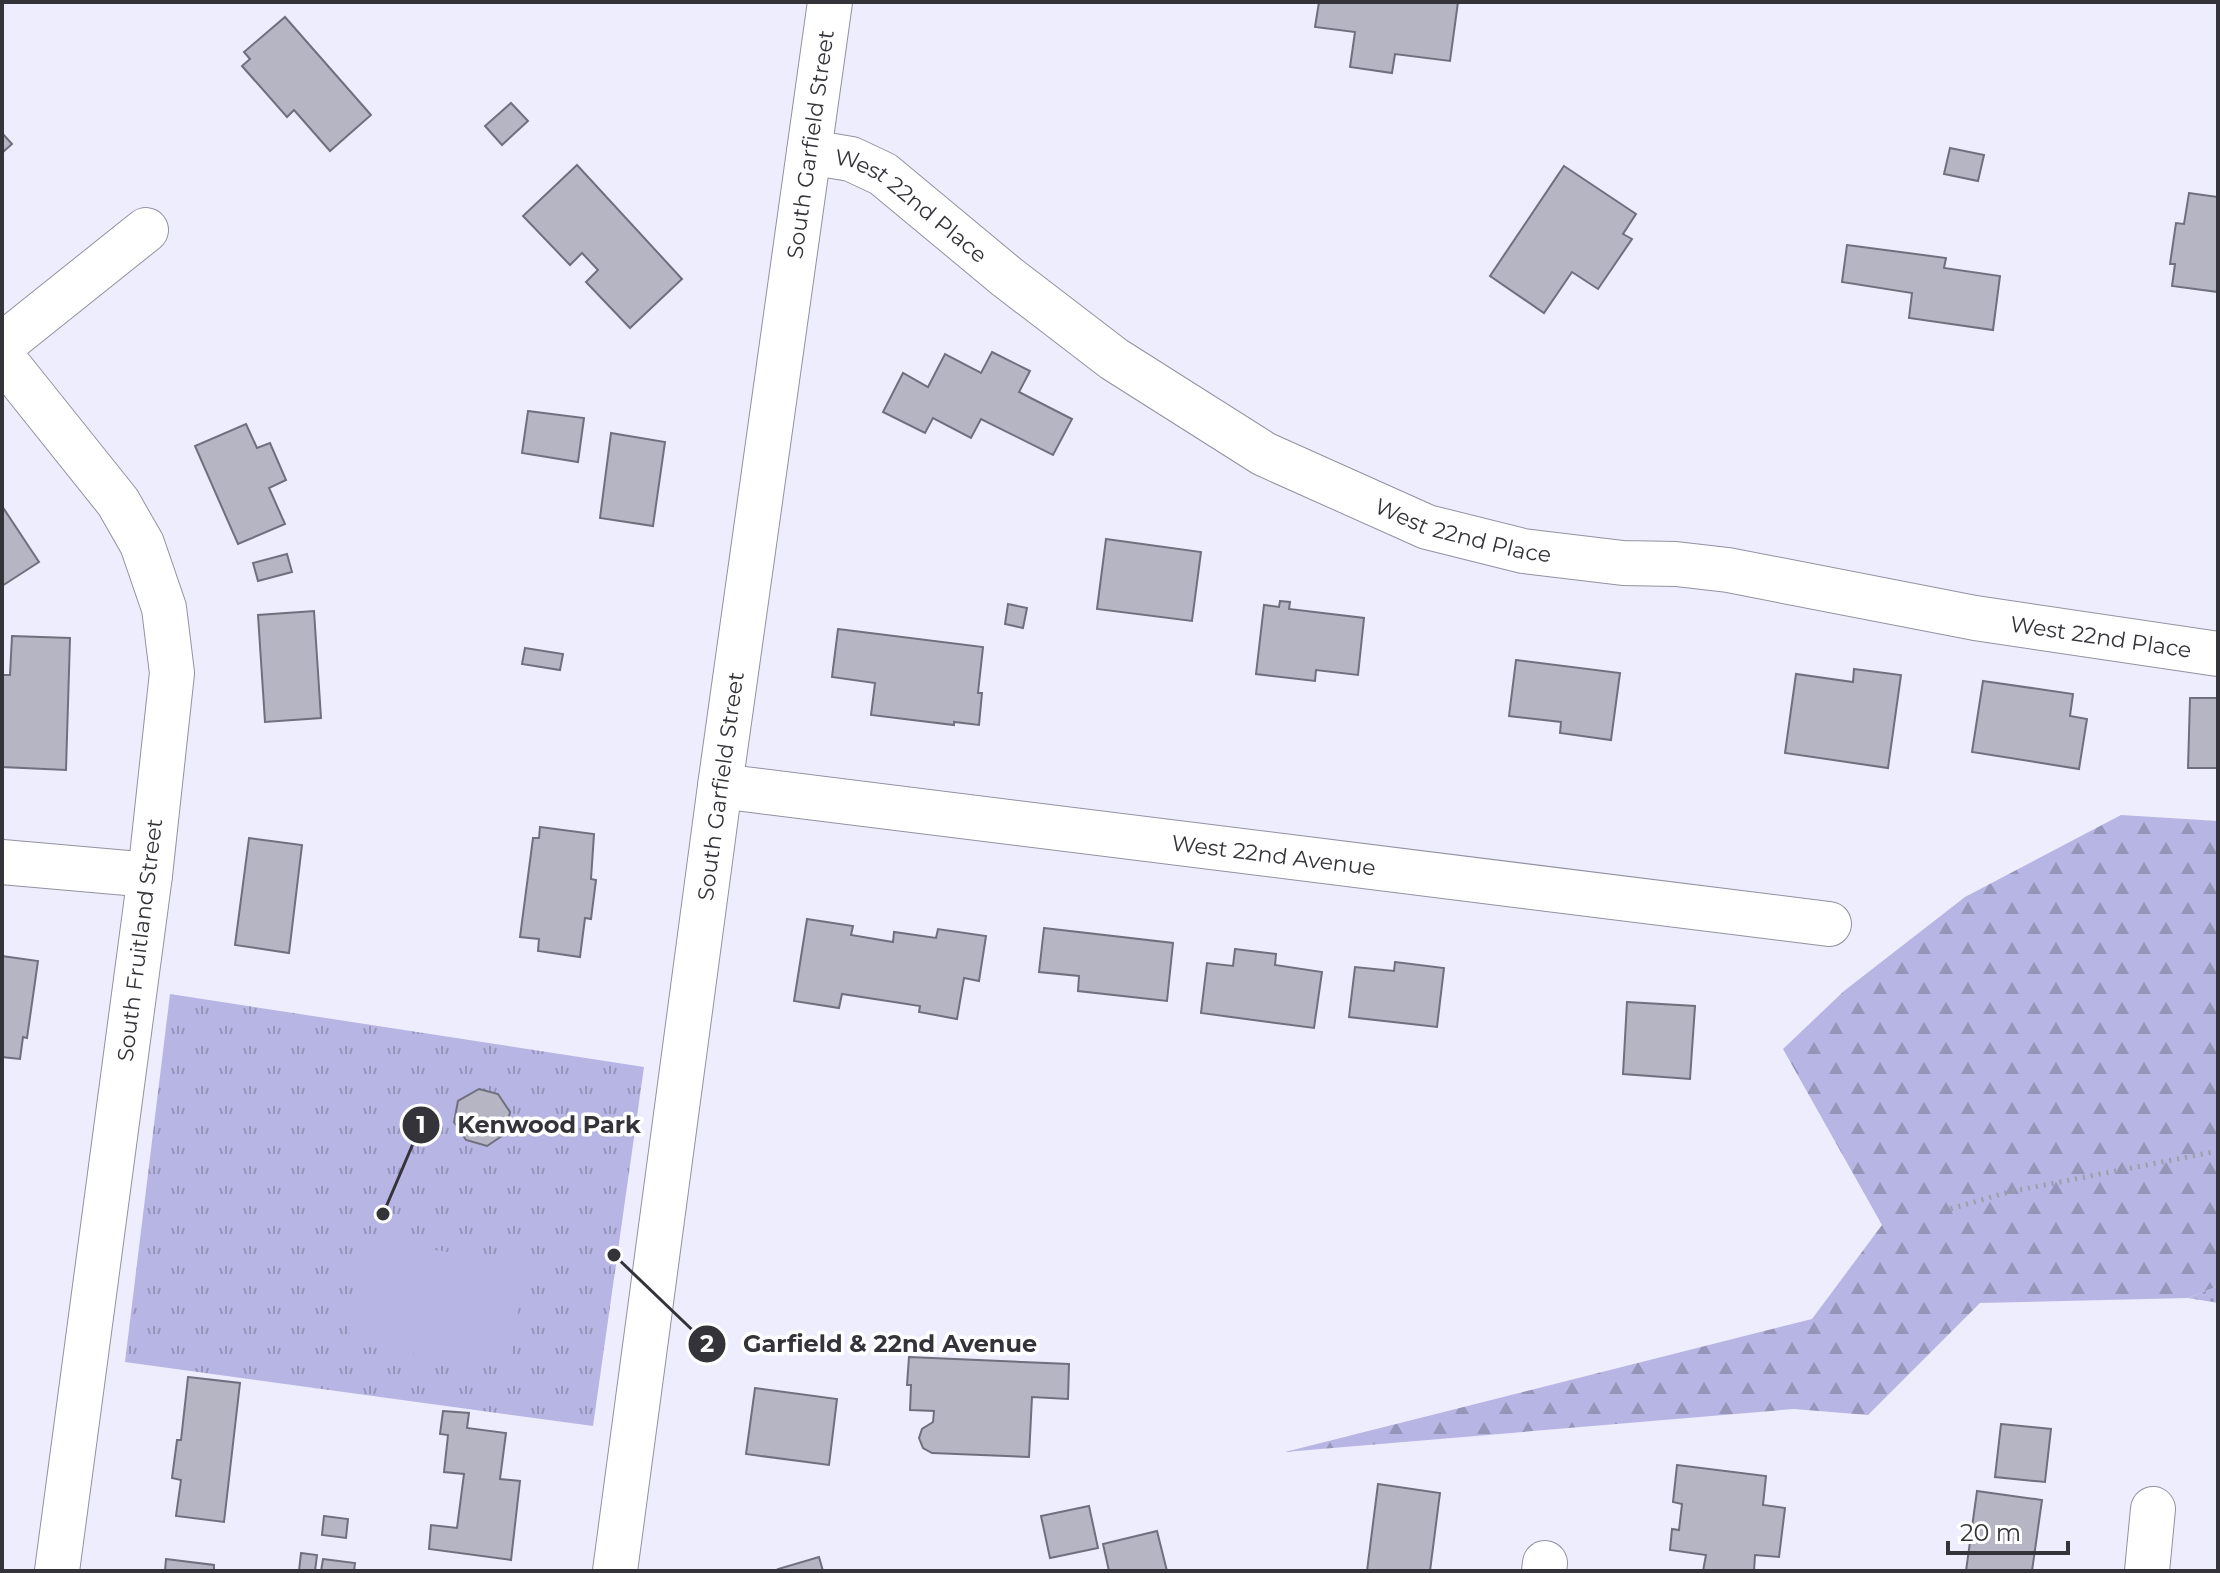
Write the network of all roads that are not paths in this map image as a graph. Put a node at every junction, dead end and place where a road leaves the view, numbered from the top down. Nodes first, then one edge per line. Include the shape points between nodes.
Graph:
1 (830, 2) edge
2 (809, 152) junction
3 (146, 230) dead end
4 (2, 345) edge
5 (2, 357) edge
6 (2218, 654) edge
7 (720, 786) junction
8 (2, 862) edge
9 (150, 875) junction
10 (1829, 924) dead end
11 (2153, 1509) dead end
12 (57, 1571) edge
13 (615, 1571) edge
14 (2147, 1571) edge

1 - 2 street, South Garfield Street
2 - 6 street, West 22nd Place via 851,159 883,174 1114,359 1264,454 1427,527 1523,551 1728,570 1975,618
2 - 7 street, South Garfield Street
3 - 4 street
5 - 9 street, South Fruitland Street via 118,502 142,544 164,608 172,673
7 - 10 street, West 22nd Avenue
7 - 13 street, South Garfield Street
8 - 9 street
9 - 12 street, South Fruitland Street
11 - 14 street

